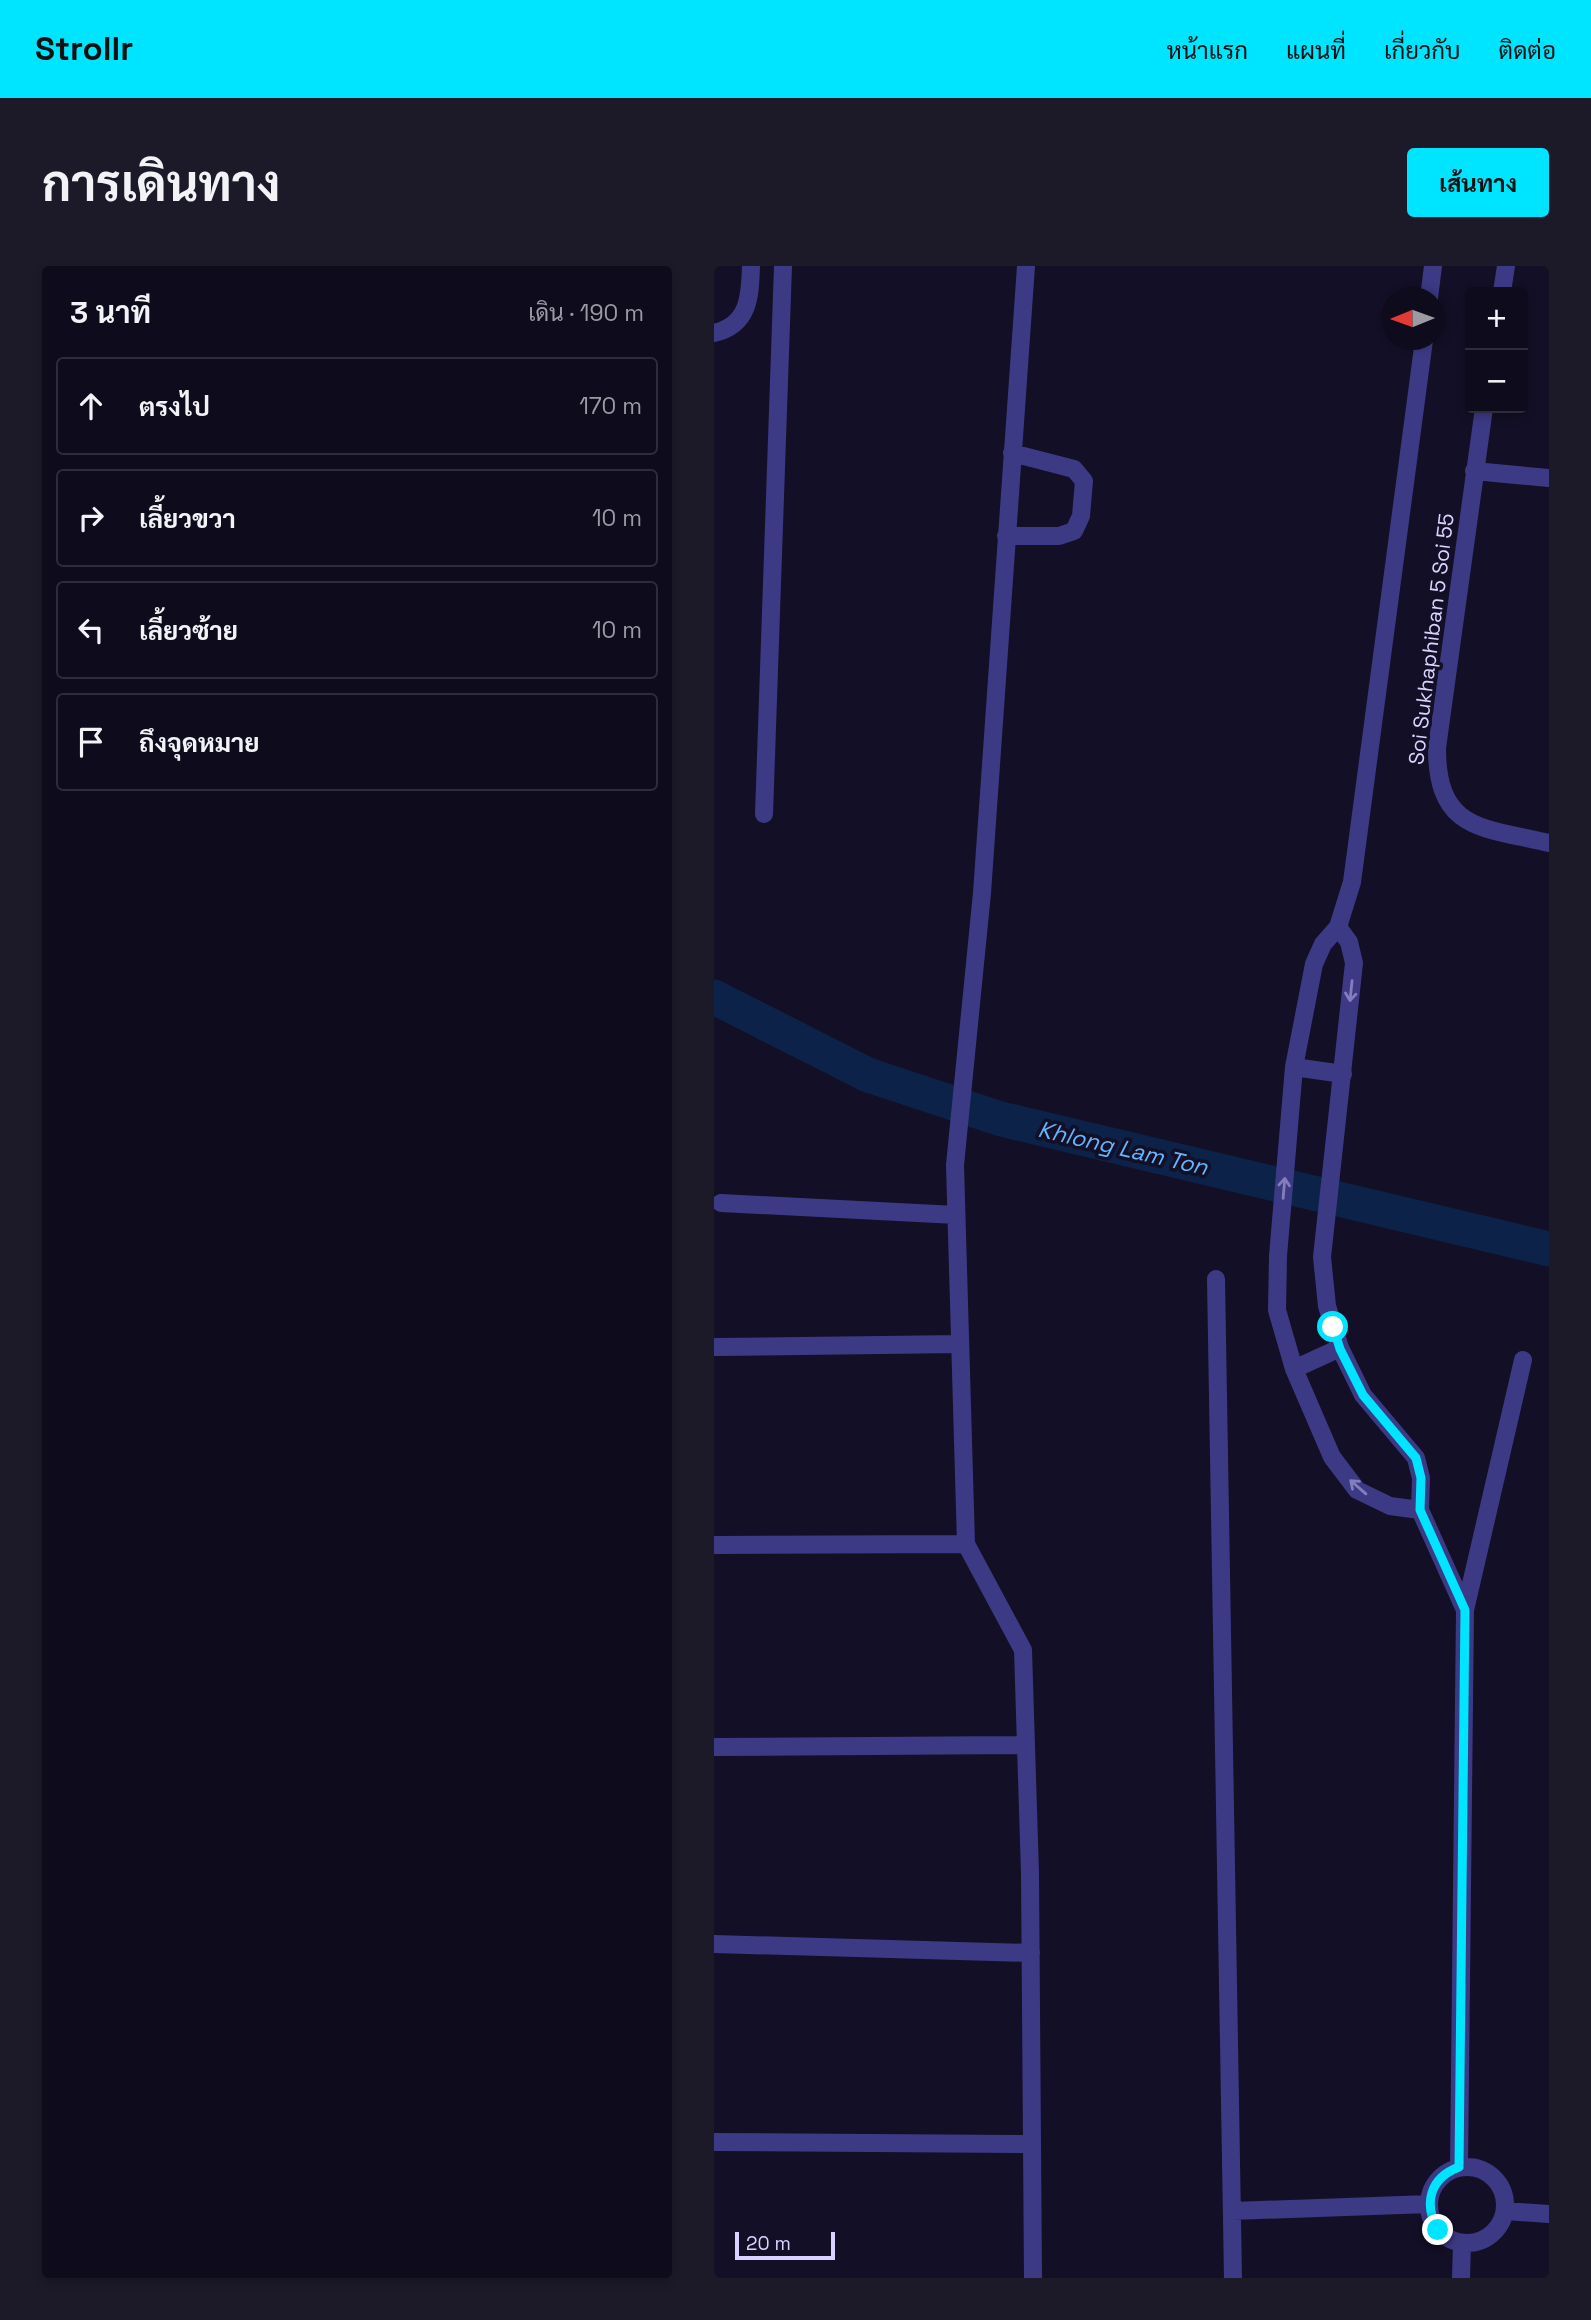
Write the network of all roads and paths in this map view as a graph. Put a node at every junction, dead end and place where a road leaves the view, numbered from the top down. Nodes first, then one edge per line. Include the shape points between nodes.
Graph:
1 (751, 266) edge
2 (783, 266) edge
3 (1026, 266) edge
4 (1433, 266) edge
5 (1506, 266) edge
6 (1430, 287) edge
7 (1503, 287) edge
8 (714, 334) edge
9 (1423, 350) edge
10 (1483, 413) edge
11 (1012, 453) junction
12 (1474, 471) junction
13 (1549, 478) edge
14 (1006, 536) junction
15 (764, 814) dead end
16 (1549, 843) edge
17 (1338, 927) junction
18 (1294, 1067) junction
19 (1343, 1074) junction
20 (721, 1203) dead end
21 (956, 1214) junction
22 (1216, 1279) dead end
23 (960, 1344) junction
24 (714, 1347) edge
25 (1340, 1349) junction
26 (1523, 1360) dead end
27 (1294, 1369) junction
28 (1420, 1510) junction
29 (966, 1544) junction
30 (714, 1545) edge
31 (1465, 1610) junction
32 (1026, 1745) junction
33 (714, 1747) edge
34 (714, 1944) edge
35 (1031, 1953) junction
36 (714, 2142) edge
37 (1031, 2144) junction
38 (1459, 2167) junction
39 (1429, 2204) junction
40 (1233, 2211) junction
41 (1506, 2211) junction
42 (1549, 2214) edge
43 (1462, 2243) junction
44 (1032, 2278) edge
45 (1233, 2278) edge
46 (1461, 2278) edge

1 - 8 street via 745,313 738,324
2 - 15 street
3 - 11 street
4 - 6 street
5 - 7 street
9 - 17 street via 1352,882
10 - 12 street, Soi Sukhaphiban 5 Soi 55
11 - 14 street
11 - 14 street via 1074,469 1084,481 1074,531
12 - 13 street
12 - 16 street, Soi Sukhaphiban 5 Soi 55 via 1437,777 1444,798 1468,823
14 - 21 street via 969,1043 955,1165
17 - 18 street via 1314,964
17 -> 19 street via 1349,942 1354,963
18 - 19 street
27 -> 18 street via 1277,1310
19 - 25 street via 1322,1257 1327,1306
20 - 21 street
21 - 23 street
22 - 40 street
23 - 24 street
23 - 29 street
25 - 27 street
25 - 28 street via 1363,1395 1416,1458
26 - 31 street
28 -> 27 street via 1390,1506 1357,1490 1332,1457
28 - 31 street
29 - 30 street
29 - 32 street via 1023,1650
31 - 38 street
32 - 33 street
32 - 35 street
34 - 35 street
35 - 37 street
36 - 37 street
37 - 44 street
38 - 39 street via 1437,2180
38 - 41 street via 1474,2166 1499,2182
39 - 40 street
39 - 43 street via 1438,2230
40 - 45 street
41 - 42 street
41 - 43 street via 1490,2236
43 - 46 street

